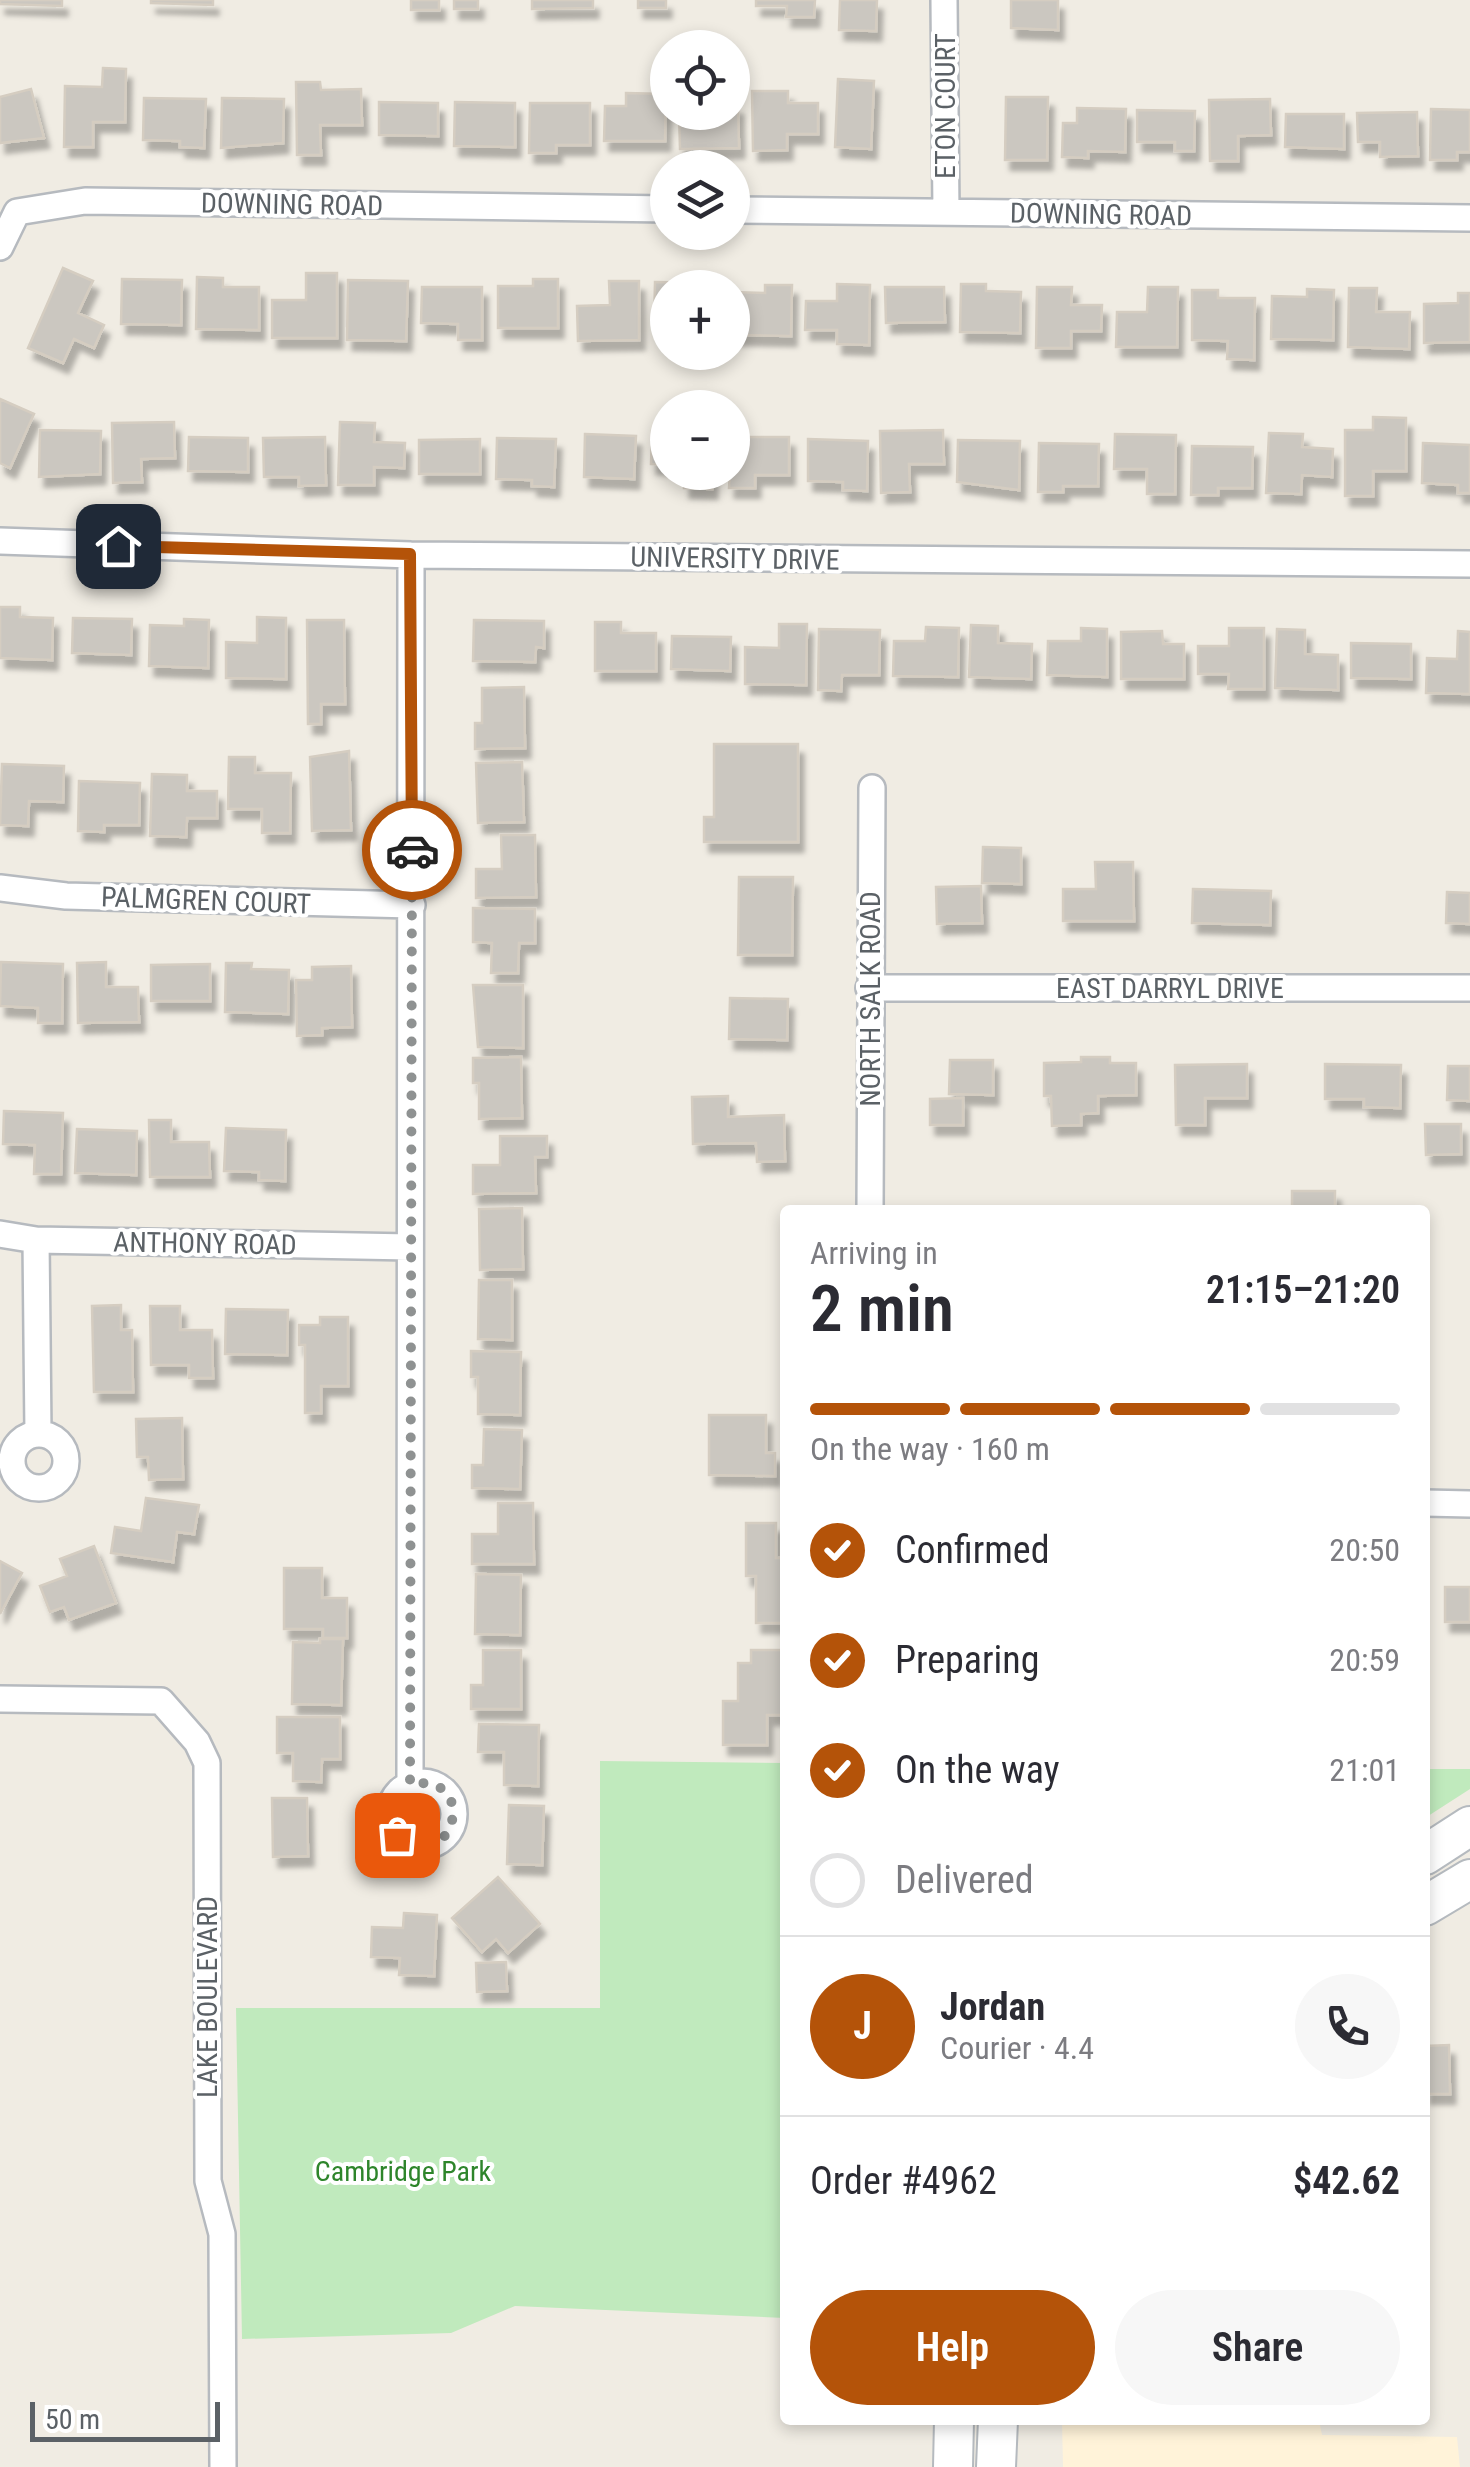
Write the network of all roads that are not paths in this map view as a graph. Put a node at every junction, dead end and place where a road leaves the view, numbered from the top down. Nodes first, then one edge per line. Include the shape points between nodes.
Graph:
1 (944, 0) edge
2 (650, 209) edge
3 (750, 210) edge
4 (946, 212) junction
5 (1470, 218) edge
6 (0, 247) edge
7 (0, 541) edge
8 (410, 554) junction
9 (1470, 564) edge
10 (872, 788) dead end
11 (0, 888) edge
12 (412, 905) junction
13 (870, 988) junction
14 (1470, 988) edge
15 (870, 1205) edge
16 (0, 1234) edge
17 (36, 1240) junction
18 (410, 1246) junction
19 (38, 1434) dead end
20 (1430, 1504) edge
21 (1470, 1504) edge
22 (0, 1700) edge
23 (410, 1784) dead end
24 (1470, 1826) edge
25 (1430, 1852) edge
26 (1470, 1879) edge
27 (1430, 1903) edge
28 (954, 2425) edge
29 (998, 2425) edge
30 (223, 2467) edge
31 (953, 2467) edge
32 (996, 2467) edge

1 - 4 street, ETON COURT
2 - 6 street, DOWNING ROAD via 84,201 17,212
3 - 4 street, DOWNING ROAD
4 - 5 street, DOWNING ROAD
7 - 8 street, UNIVERSITY DRIVE
8 - 9 street, UNIVERSITY DRIVE
8 - 12 street
10 - 13 street, NORTH SALK ROAD
11 - 12 street, PALMGREN COURT via 66,896
12 - 18 street
13 - 14 street, EAST DARRYL DRIVE
13 - 15 street, NORTH SALK ROAD
16 - 17 street, ANTHONY ROAD
17 - 18 street, ANTHONY ROAD
17 - 19 street
18 - 23 street
20 - 21 street
22 - 30 street, LAKE BOULEVARD via 161,1701 207,1764 208,2181 222,2234
24 - 25 main road
26 - 27 main road
28 - 31 main road
29 - 32 main road

